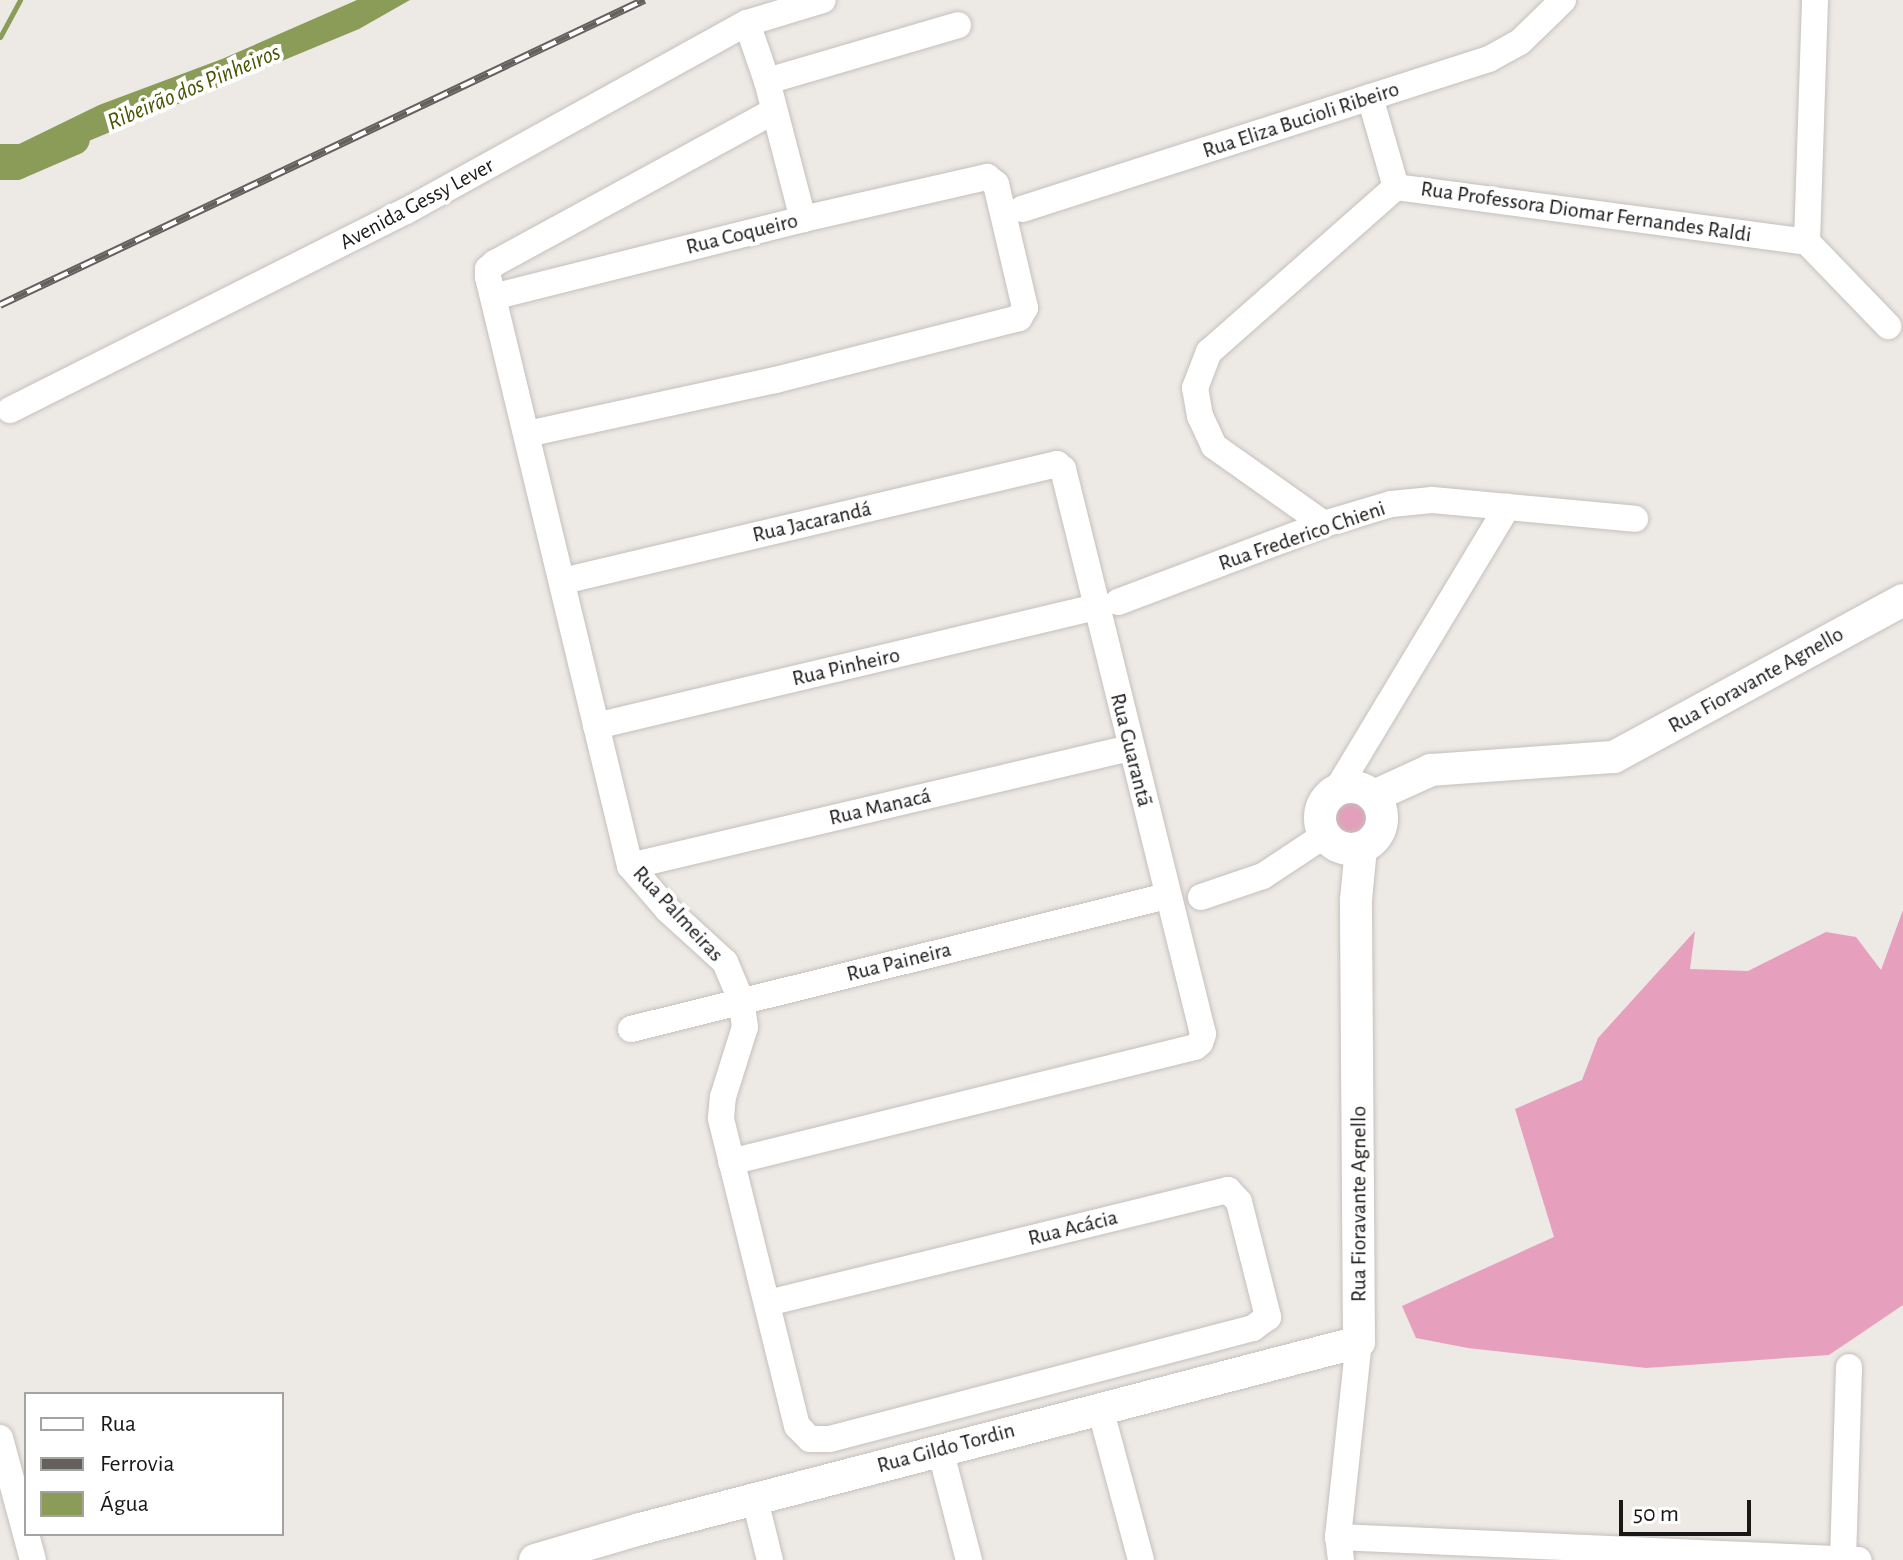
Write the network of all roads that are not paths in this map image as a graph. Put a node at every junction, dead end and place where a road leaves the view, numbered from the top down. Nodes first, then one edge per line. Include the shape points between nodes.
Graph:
1 (823, 0) edge
2 (1563, 0) edge
3 (1815, 0) edge
4 (747, 23) junction
5 (958, 25) dead end
6 (767, 81) junction
7 (1370, 97) junction
8 (774, 111) junction
9 (1396, 187) junction
10 (1022, 209) dead end
11 (803, 219) junction
12 (1807, 242) junction
13 (493, 297) junction
14 (1888, 326) dead end
15 (10, 410) dead end
16 (528, 434) junction
17 (1061, 466) joint
18 (1507, 507) junction
19 (1635, 519) dead end
20 (1324, 524) junction
21 (563, 581) junction
22 (1903, 600) edge
23 (1107, 605) junction
24 (596, 726) junction
25 (1130, 748) junction
26 (1336, 791) junction
27 (1374, 796) junction
28 (1325, 835) junction
29 (1361, 848) junction
30 (630, 866) junction
31 (1167, 896) junction
32 (1201, 897) dead end
33 (741, 1000) junction
34 (631, 1029) dead end
35 (731, 1162) junction
36 (768, 1303) junction
37 (1359, 1342) junction
38 (1849, 1367) dead end
39 (1100, 1408) junction
40 (0, 1438) edge
41 (829, 1439) joint
42 (940, 1449) junction
43 (0, 1493) edge
44 (755, 1500) junction
45 (24, 1527) edge
46 (27, 1536) edge
47 (1340, 1548) edge
48 (1850, 1559) edge
49 (16, 1560) edge
50 (33, 1560) edge
51 (535, 1560) edge
52 (770, 1560) edge
53 (969, 1560) edge
54 (1141, 1560) edge

1 - 4 street, Avenida Gessy Lever
2 - 7 street, Rua Eliza Bucioli Ribeiro via 1520,42 1489,59
3 - 12 street
4 - 6 street
4 - 15 street, Avenida Gessy Lever via 394,218
5 - 6 street
6 - 8 street
7 - 9 street
7 - 10 street, Rua Eliza Bucioli Ribeiro
8 - 11 street
8 - 13 street, Rua Palmeiras via 488,269
9 - 12 street, Rua Professora Diomar Fernandes Raldi
9 - 20 street, Rua Professora Diomar Fernandes Raldi via 1209,352 1195,388 1214,446
11 - 13 street, Rua Coqueiro
11 - 16 street, Rua Coqueiro via 992,178 1024,315 775,380
12 - 14 street
13 - 16 street, Rua Palmeiras
16 - 21 street, Rua Palmeiras
17 - 21 street, Rua Jacarandá
17 - 23 street, Rua Guarantã
18 - 19 street, Rua Frederico Chieni
18 - 20 street, Rua Frederico Chieni via 1432,500 1391,504
18 - 26 street
20 - 23 street, Rua Frederico Chieni
21 - 24 street, Rua Palmeiras
22 - 27 main road, Rua Fioravante Agnello via 1614,757 1431,770
23 - 24 street, Rua Pinheiro
23 - 25 street, Rua Guarantã
24 - 30 street, Rua Palmeiras
25 - 30 street, Rua Manacá
25 - 31 street, Rua Guarantã
26 - 27 main road via 1355,787
26 - 28 main road via 1322,806
27 - 29 main road via 1382,825
28 - 29 main road via 1341,848
28 - 32 street via 1263,876
29 - 37 main road, Rua Fioravante Agnello via 1356,900
30 - 33 street, Rua Palmeiras via 725,962
31 - 33 street, Rua Paineira
31 - 35 street, Rua Guarantã via 1203,1034 1195,1047
33 - 34 street, Rua Paineira
33 - 35 street, Rua Palmeiras via 745,1027 721,1118
35 - 36 street, Rua Palmeiras
36 - 41 street, Rua Palmeiras via 797,1426 810,1439
36 - 41 street, Rua Acácia via 1228,1190 1239,1202 1268,1317 1253,1328
37 - 39 main road, Rua Gildo Tordin
37 - 47 street, Rua Fioravante Agnello
38 - 48 street
39 - 42 main road, Rua Gildo Tordin
39 - 54 street
40 - 45 street
42 - 44 main road, Rua Gildo Tordin
42 - 53 street
43 - 49 street
44 - 51 main road, Rua Gildo Tordin
44 - 52 street
46 - 50 street
47 - 48 street

